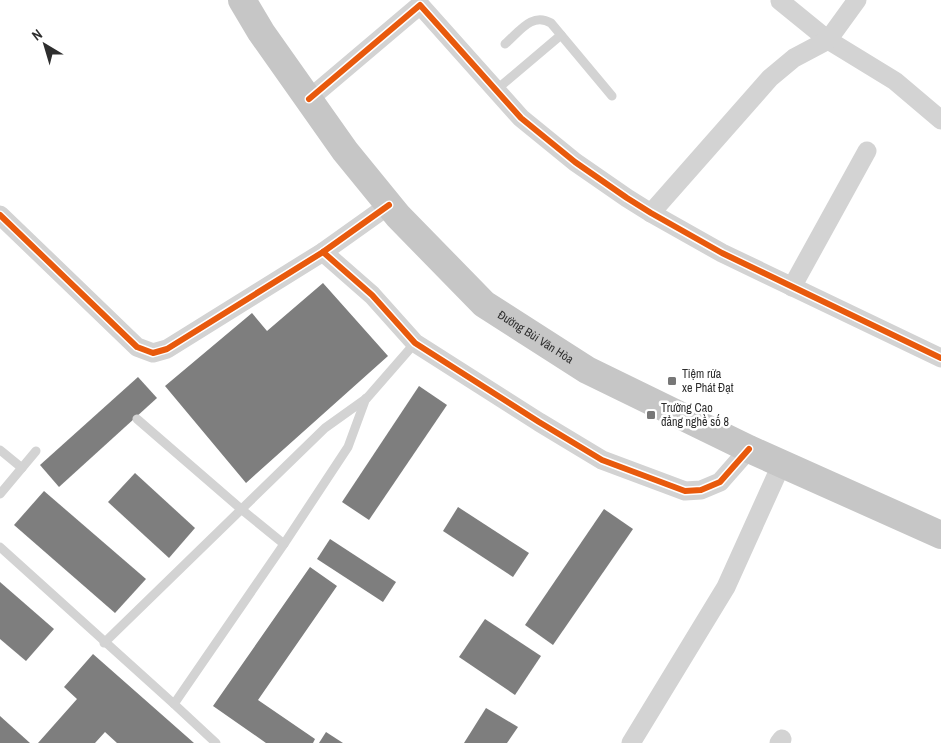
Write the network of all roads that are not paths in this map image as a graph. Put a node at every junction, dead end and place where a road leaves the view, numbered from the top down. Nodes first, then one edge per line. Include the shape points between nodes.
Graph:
1 (242, 0) edge
2 (857, 0) edge
3 (780, 1) edge
4 (422, 2) edge
5 (561, 35) junction
6 (828, 40) junction
7 (505, 44) dead end
8 (496, 90) junction
9 (612, 96) dead end
10 (309, 99) junction
11 (941, 120) edge
12 (867, 151) dead end
13 (388, 205) junction
14 (651, 213) junction
15 (0, 215) edge
16 (323, 252) junction
17 (792, 287) junction
18 (415, 342) junction
19 (941, 358) edge
20 (367, 398) junction
21 (137, 418) dead end
22 (748, 449) junction
23 (0, 450) edge
24 (36, 450) dead end
25 (782, 463) junction
26 (22, 468) junction
27 (0, 494) edge
28 (241, 510) junction
29 (941, 535) edge
30 (284, 544) junction
31 (0, 547) edge
32 (104, 643) junction
33 (174, 704) junction
34 (216, 743) edge
35 (630, 743) edge

1 - 10 main road, Đường Bùi Văn Hòa
2 - 6 street
3 - 6 street
4 - 8 street
4 - 10 street
5 - 7 lane via 543,19 534,19
5 - 8 lane
5 - 9 lane
6 - 11 street via 895,81
6 - 14 street via 794,58 770,78
8 - 14 street via 521,118 575,162
10 - 13 main road, Đường Bùi Văn Hòa
12 - 17 street
13 - 16 street
13 - 22 main road, Đường Bùi Văn Hòa via 484,304 587,370
14 - 17 street
15 - 16 street via 137,347 153,353 167,349
16 - 18 street via 372,295
17 - 19 street
18 - 20 lane
18 - 22 street via 602,460 685,491 701,490 720,482
20 - 28 lane via 325,428
20 - 30 lane via 348,447
21 - 28 lane
22 - 25 main road, Đường Bùi Văn Hòa
23 - 26 lane
24 - 26 lane
25 - 29 main road, Đường Bùi Văn Hòa
25 - 35 street via 726,587
26 - 27 lane
28 - 30 lane
28 - 32 lane
30 - 33 lane
31 - 32 lane
32 - 33 lane
33 - 34 lane

